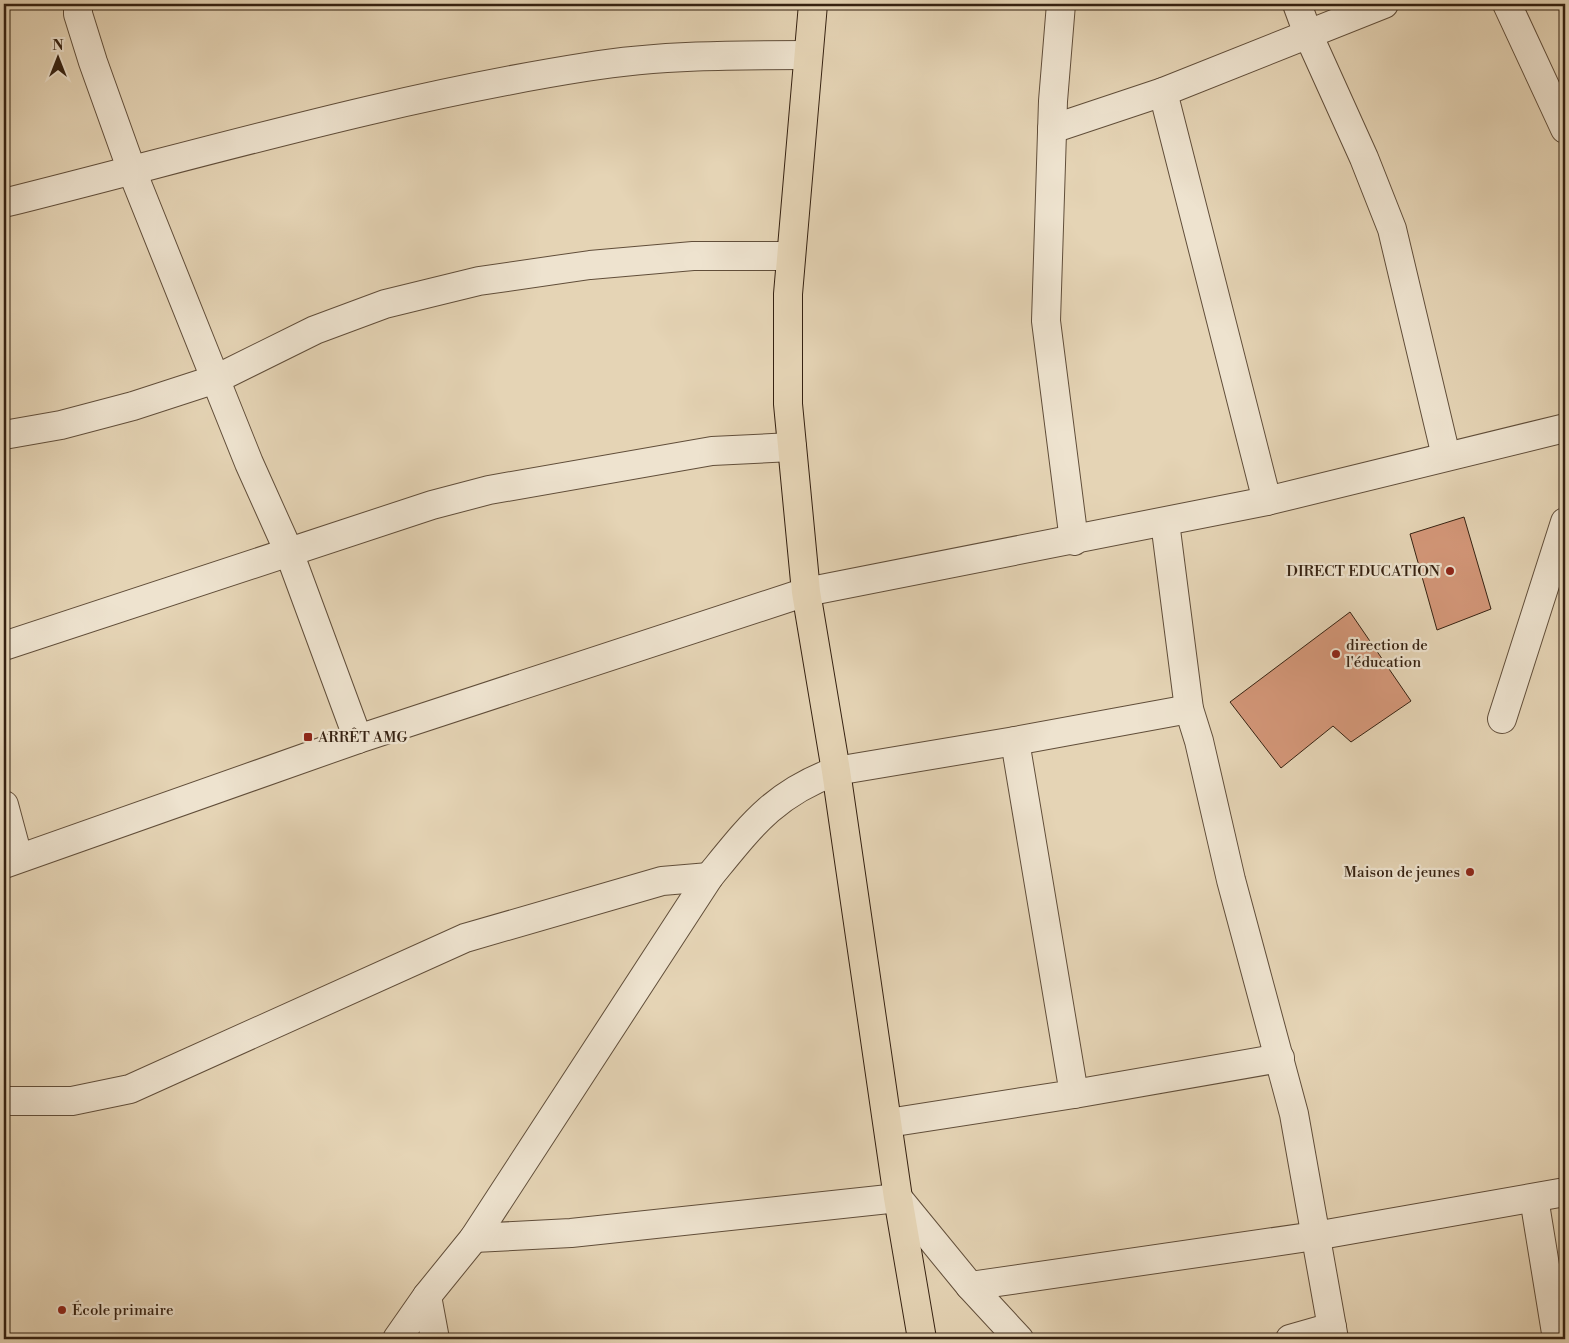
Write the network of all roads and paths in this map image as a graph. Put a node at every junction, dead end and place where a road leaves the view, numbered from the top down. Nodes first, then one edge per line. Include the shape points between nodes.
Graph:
1 (78, 4) edge
2 (813, 4) edge
3 (1061, 4) edge
4 (1297, 4) edge
5 (1384, 4) edge
6 (1507, 4) edge
7 (1308, 34) junction
8 (808, 55) junction
9 (1163, 92) junction
10 (1565, 128) edge
11 (1052, 129) junction
12 (132, 171) junction
13 (4, 203) edge
14 (791, 256) junction
15 (216, 378) junction
16 (1565, 428) edge
17 (4, 435) edge
18 (792, 447) junction
19 (1446, 456) junction
20 (1267, 501) junction
21 (1165, 522) junction
22 (1565, 522) edge
23 (1074, 541) junction
24 (289, 552) junction
25 (806, 592) junction
26 (4, 646) edge
27 (1189, 709) junction
28 (1502, 719) dead end
29 (358, 739) junction
30 (1015, 742) junction
31 (836, 771) junction
32 (4, 805) edge
33 (11, 860) edge
34 (709, 877) junction
35 (1280, 1058) junction
36 (1074, 1094) junction
37 (4, 1101) edge
38 (888, 1123) junction
39 (1565, 1192) edge
40 (898, 1198) junction
41 (1534, 1198) junction
42 (1315, 1236) junction
43 (474, 1238) junction
44 (970, 1286) junction
45 (1558, 1294) edge
46 (427, 1296) junction
47 (1333, 1333) edge
48 (397, 1339) edge
49 (434, 1339) edge
50 (922, 1339) edge
51 (1019, 1339) edge
52 (1290, 1339) edge
53 (1557, 1339) edge

1 - 12 street via 78,14 93,62
2 - 8 main road
3 - 11 street
4 - 7 street
5 - 7 street
6 - 10 street
7 - 9 street
7 - 19 street via 1392,229
8 - 12 street via 673,57 587,67 409,100
8 - 14 main road
9 - 11 street
9 - 20 street
11 - 23 street via 1046,321
12 - 13 street
12 - 15 street
14 - 15 street via 693,256 590,265 479,281 385,304 315,330
14 - 18 main road via 788,404
15 - 17 street via 79,420
15 - 24 street
16 - 19 street
18 - 24 street via 712,451 488,490
18 - 25 main road
19 - 20 street
20 - 21 street
21 - 23 street
21 - 27 street
22 - 28 street
23 - 25 street
24 - 26 street
24 - 29 street
25 - 29 street
25 - 31 main road
27 - 30 street
27 - 35 street via 1231,880
29 - 33 street
30 - 31 street
30 - 36 street
31 - 34 street via 810,780 779,799 749,828
31 - 38 main road
32 - 33 street
34 - 37 street via 662,881 465,938 130,1089 72,1101
34 - 43 street
35 - 36 street
35 - 42 street via 1294,1114
36 - 38 street
38 - 40 main road
39 - 41 street
40 - 43 street via 571,1233
40 - 44 street
40 - 50 main road
41 - 42 street
41 - 45 street
42 - 44 street
42 - 47 street
43 - 46 street
44 - 51 street
45 - 53 street
46 - 48 street
46 - 49 street
47 - 52 street

